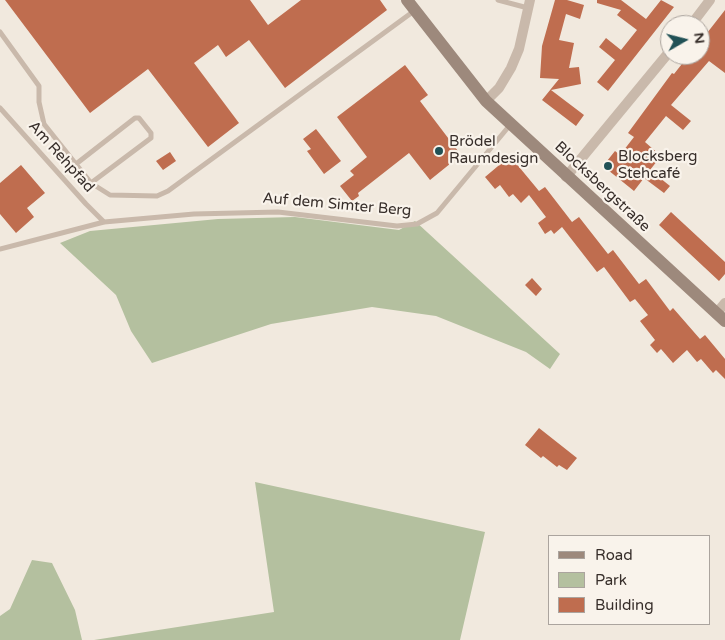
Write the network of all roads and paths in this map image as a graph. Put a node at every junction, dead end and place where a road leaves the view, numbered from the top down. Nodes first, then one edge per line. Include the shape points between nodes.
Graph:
1 (407, 0) edge
2 (498, 0) edge
3 (710, 0) edge
4 (529, 4) edge
5 (415, 10) junction
6 (699, 15) edge
7 (0, 32) edge
8 (660, 63) edge
9 (486, 101) junction
10 (0, 108) edge
11 (510, 124) junction
12 (76, 164) junction
13 (566, 177) junction
14 (91, 184) junction
15 (104, 222) junction
16 (0, 249) edge
17 (725, 303) edge
18 (721, 318) edge

1 - 5 main road, Blocksbergstraße
2 - 4 lane
3 - 6 street
4 - 9 street via 519,49 511,68 499,88
5 - 9 main road, Blocksbergstraße
5 - 14 lane via 168,191 157,196 110,195
7 - 12 lane via 40,86 39,102 44,124
8 - 13 street
9 - 11 main road, Blocksbergstraße
10 - 15 lane, Am Rehpfad
11 - 13 main road, Blocksbergstraße
11 - 15 lane, Auf dem Simter Berg via 449,201 437,213 417,224 397,226 310,214 252,211
12 - 14 lane
12 - 14 lane via 135,118 139,118 151,133 151,138
13 - 18 main road, Blocksbergstraße
15 - 16 lane, Auf dem Simter Berg
17 - 18 street

